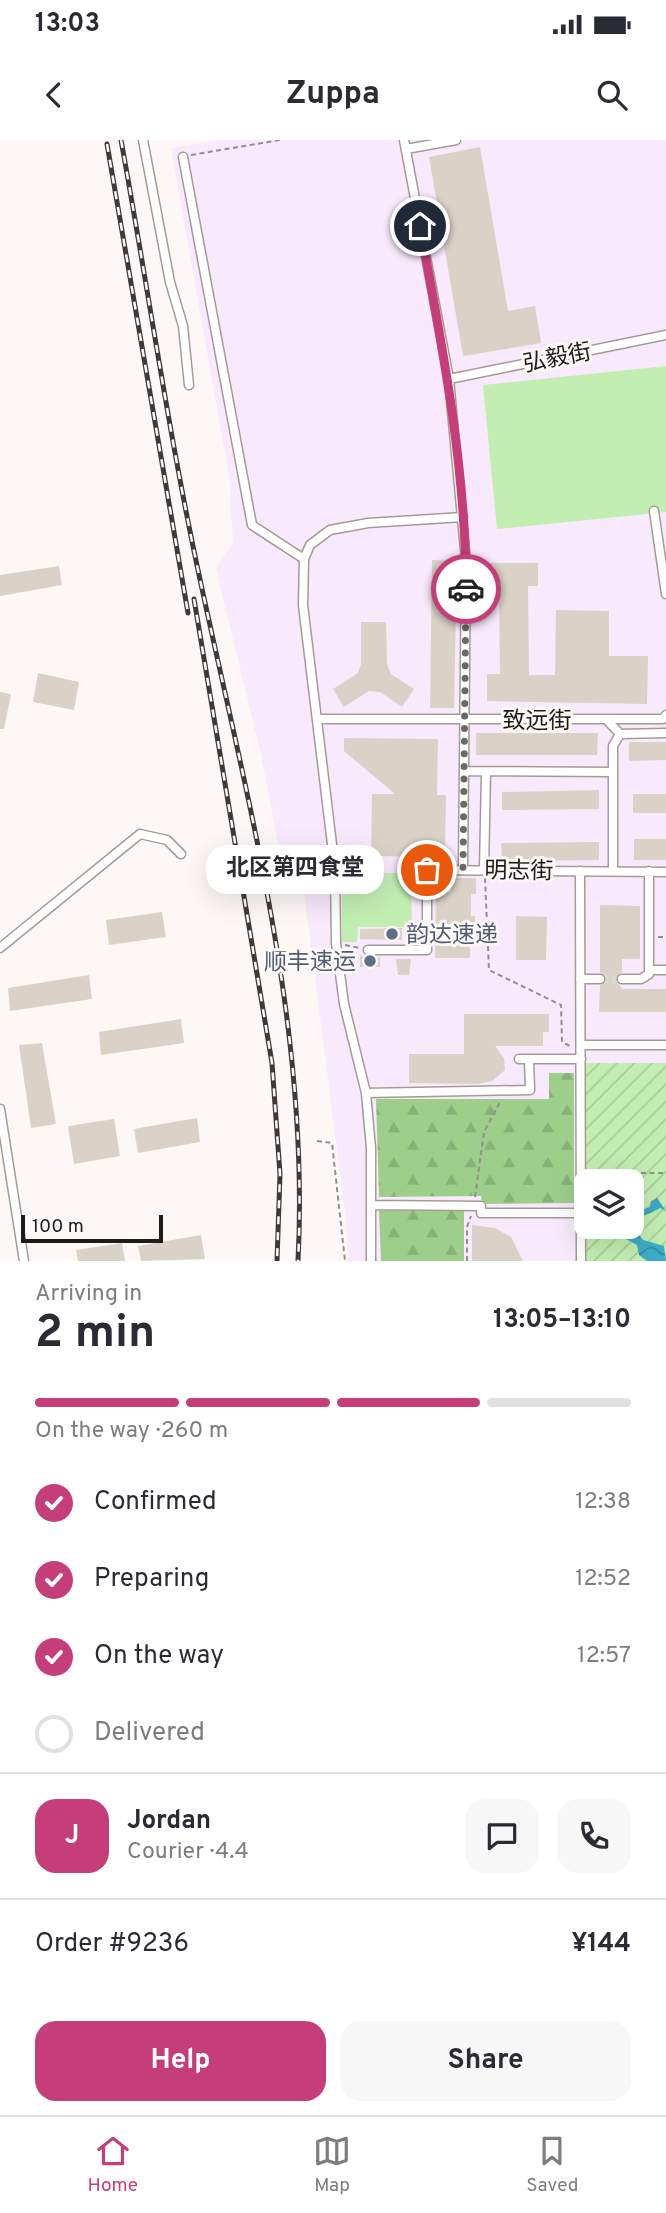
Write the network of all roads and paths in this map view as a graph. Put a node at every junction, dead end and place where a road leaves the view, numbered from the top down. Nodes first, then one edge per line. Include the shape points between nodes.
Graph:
1 (143, 140) edge
2 (280, 140) edge
3 (456, 140) edge
4 (405, 145) edge
5 (183, 157) joint
6 (666, 335) edge
7 (449, 379) junction
8 (189, 385) dead end
9 (654, 511) dead end
10 (463, 517) junction
11 (304, 559) junction
12 (666, 594) edge
13 (666, 715) edge
14 (317, 719) junction
15 (606, 719) junction
16 (466, 720) junction
17 (666, 733) edge
18 (620, 734) junction
19 (464, 771) junction
20 (486, 772) junction
21 (612, 772) junction
22 (181, 854) dead end
23 (463, 869) junction
24 (484, 870) junction
25 (580, 871) junction
26 (613, 871) junction
27 (649, 871) junction
28 (666, 872) edge
29 (336, 943) junction
30 (0, 948) edge
31 (368, 950) joint
32 (650, 970) junction
33 (666, 970) edge
34 (580, 979) junction
35 (600, 979) tunnel mouth
36 (622, 979) tunnel mouth
37 (666, 1040) edge
38 (654, 1045) junction
39 (666, 1045) edge
40 (580, 1052) junction
41 (519, 1059) dead end
42 (529, 1059) junction
43 (366, 1093) junction
44 (501, 1094) junction
45 (0, 1109) edge
46 (317, 1141) dead end
47 (582, 1169) edge
48 (644, 1173) edge
49 (666, 1173) edge
50 (371, 1205) junction
51 (476, 1206) junction
52 (574, 1213) edge
53 (581, 1239) edge
54 (24, 1261) edge
55 (345, 1261) edge
56 (371, 1261) edge
57 (467, 1261) edge
58 (581, 1261) edge

1 - 8 street via 183,326
2 - 5 path
3 - 4 street
4 - 7 street
5 - 11 street via 252,525
6 - 7 street, 弘毅街
7 - 10 street
9 - 12 street
10 - 11 street via 330,530 310,545
10 - 16 street
11 - 14 street via 303,605
13 - 15 street via 663,719
14 - 16 street, 致远街
14 - 29 street via 332,844
15 - 16 street, 致远街
15 - 18 street, 致远街
16 - 19 street
17 - 18 street
18 - 21 street via 613,746
19 - 20 street
19 - 23 street
20 - 21 street
20 - 24 street
21 - 26 street
22 - 30 street via 167,839 139,834
23 - 24 street, 明志街
23 - 31 street, 明志街 via 427,870 427,950
24 - 25 street, 明志街
24 - 40 path via 489,971 561,1005 562,1042
25 - 26 street, 明志街
25 - 34 street
26 - 27 street, 明志街
27 - 28 street, 明志街
27 - 32 street
29 - 31 path
29 - 43 street via 344,1004
32 - 33 street
32 - 36 street via 645,978
34 - 35 street
34 - 40 street
37 - 38 street
38 - 39 street
38 - 40 street
40 - 42 street
40 - 47 street
41 - 42 street
42 - 44 street via 530,1090
43 - 44 street
43 - 50 street
44 - 51 path via 484,1132
45 - 54 street
46 - 55 path via 332,1143
48 - 49 path
50 - 51 street
50 - 56 street
51 - 52 street via 481,1206 481,1213
51 - 57 path via 467,1227
53 - 58 street

